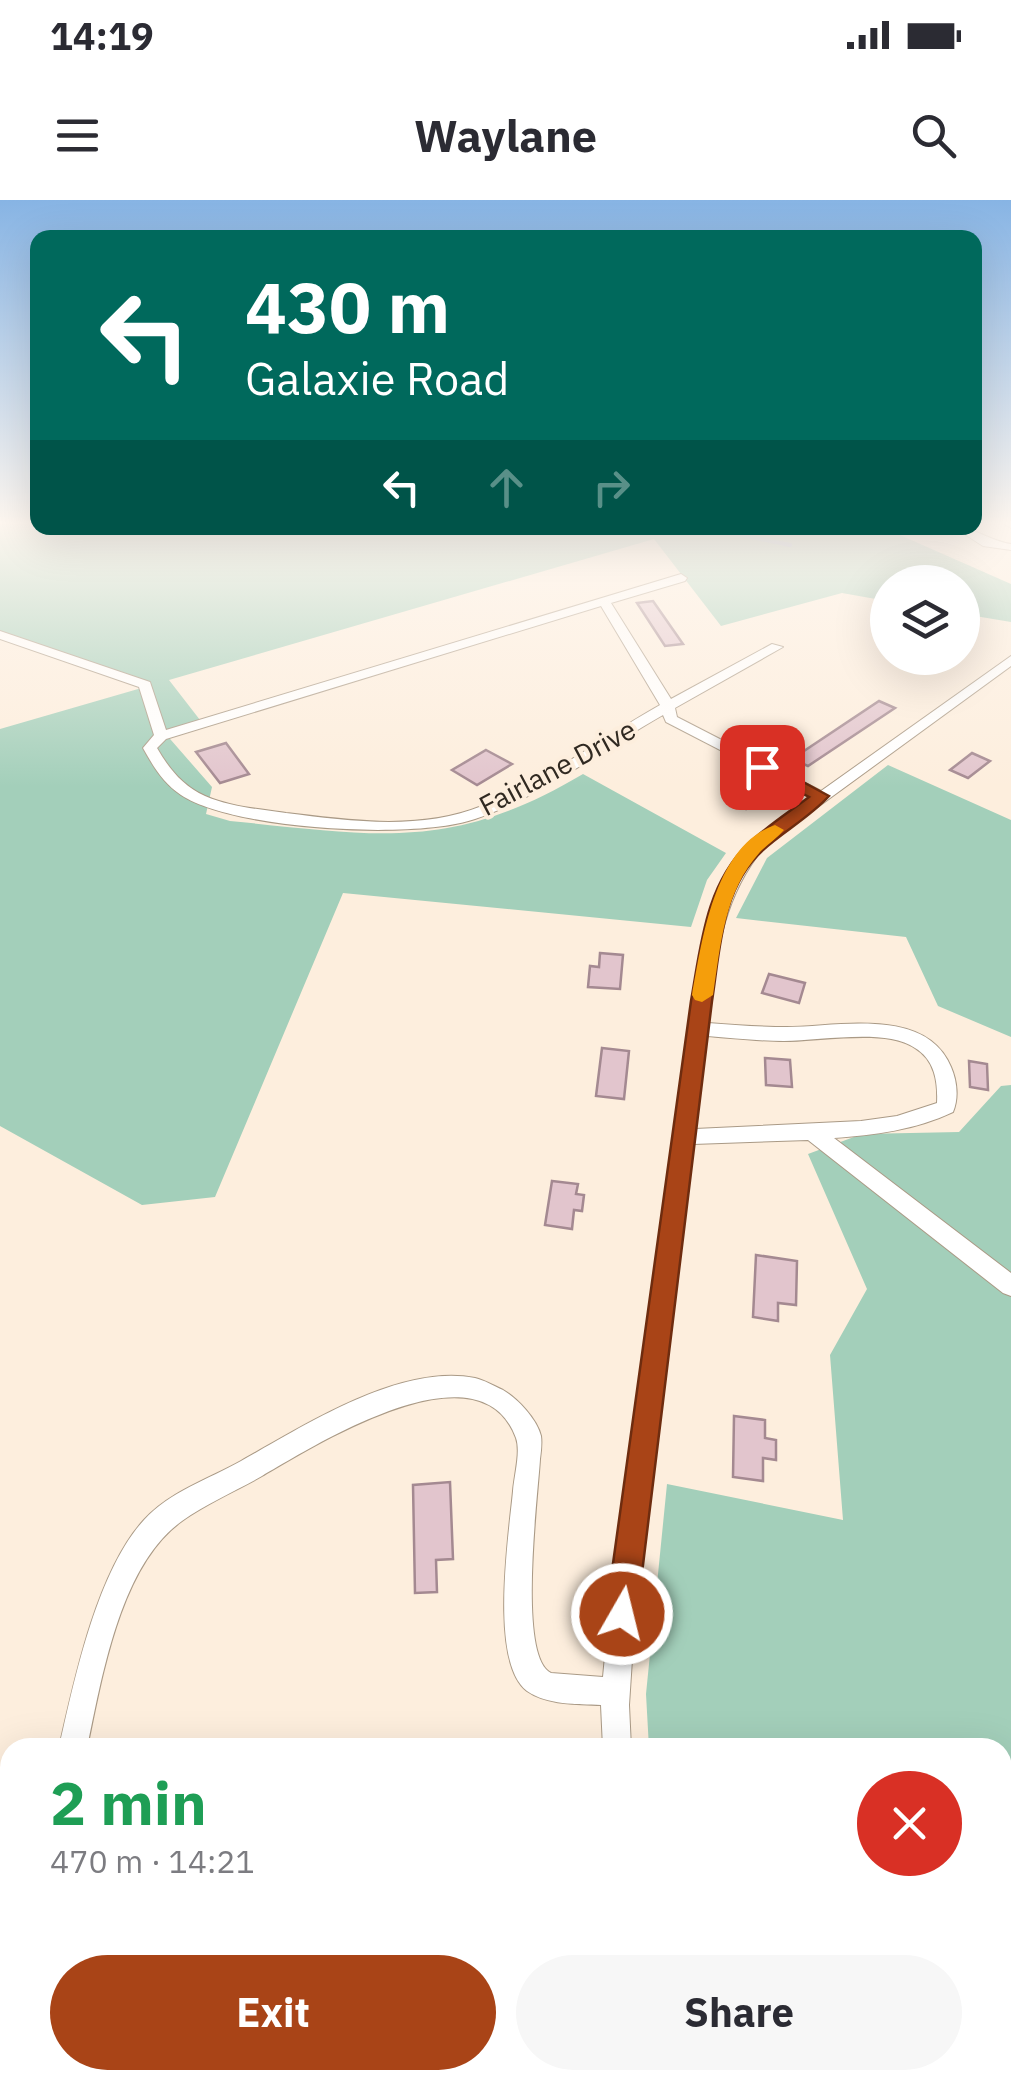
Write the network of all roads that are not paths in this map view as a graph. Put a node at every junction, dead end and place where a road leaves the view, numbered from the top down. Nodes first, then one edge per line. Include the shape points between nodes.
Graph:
1 (574, 611) edge
2 (610, 611) edge
3 (0, 635) edge
4 (777, 647) dead end
5 (1011, 660) edge
6 (668, 708) junction
7 (161, 736) junction
8 (820, 796) junction
9 (698, 1029) junction
10 (810, 1130) junction
11 (685, 1137) junction
12 (1011, 1286) edge
13 (616, 1692) junction
14 (75, 1738) edge
15 (617, 1738) edge

1 - 7 street
2 - 6 street
3 - 7 street via 145,685
4 - 6 street, Fairlane Drive
5 - 8 street
6 - 7 street, Fairlane Drive via 523,791 440,823 287,818 217,808 182,793 157,763 150,748
6 - 8 street via 675,722
8 - 9 street via 761,841 726,888 710,940
9 - 10 street via 899,1034 920,1041 940,1061 946,1106 932,1117
9 - 11 street
10 - 11 street
10 - 12 street
11 - 13 street
13 - 14 street via 544,1685 528,1675 517,1600 529,1437 506,1402 464,1388 427,1389 382,1398 350,1414 154,1528 136,1554 89,1668
13 - 15 street

